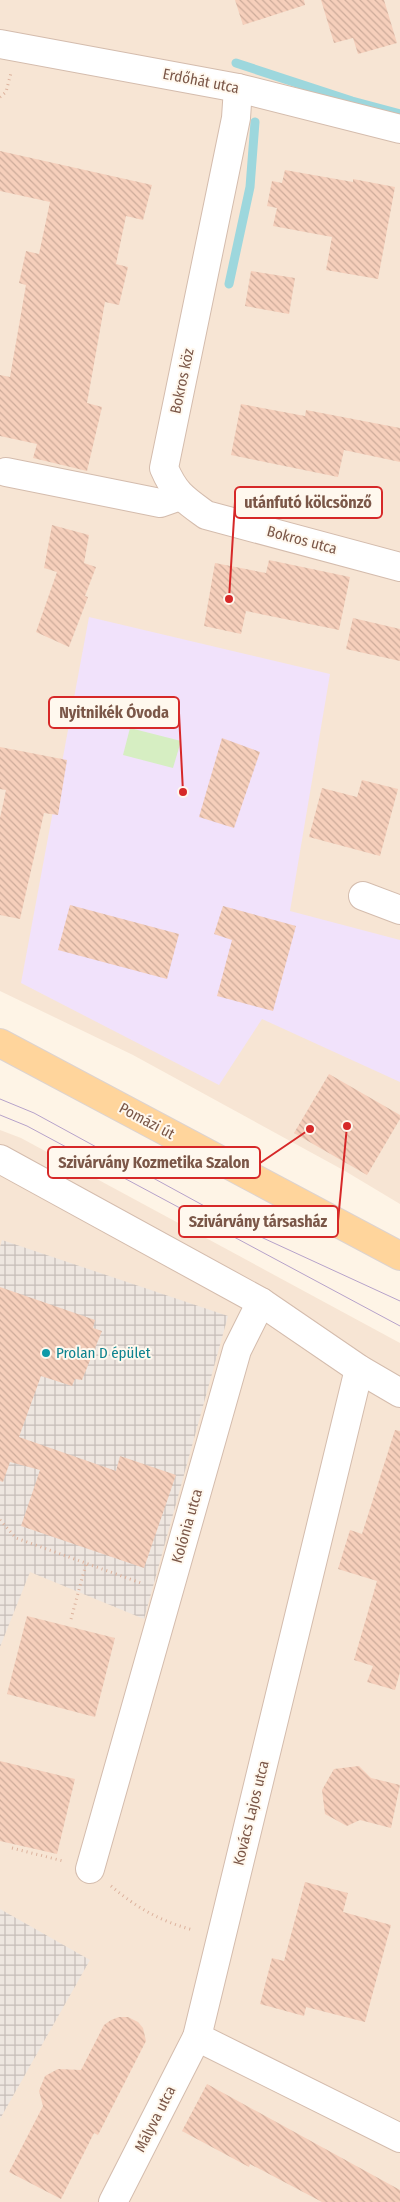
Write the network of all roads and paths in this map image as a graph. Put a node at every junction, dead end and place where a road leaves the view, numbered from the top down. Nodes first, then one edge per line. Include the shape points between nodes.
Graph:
1 (0, 44) edge
2 (238, 88) junction
3 (400, 129) edge
4 (6, 472) dead end
5 (180, 496) junction
6 (400, 567) edge
7 (363, 896) dead end
8 (400, 910) edge
9 (0, 1043) edge
10 (0, 1160) edge
11 (400, 1256) edge
12 (262, 1302) junction
13 (359, 1369) junction
14 (400, 1392) edge
15 (0, 1520) edge
16 (86, 1564) junction
17 (168, 1593) junction
18 (71, 1619) dead end
19 (12, 1848) dead end
20 (90, 1868) junction
21 (221, 1937) junction
22 (197, 2037) junction
23 (400, 2138) edge
24 (113, 2202) edge

1 - 2 street, Erdőhát utca
2 - 3 street, Erdőhát utca
2 - 5 street, Bokros köz via 236,118 164,468
4 - 5 street via 160,503
5 - 6 street, Bokros utca via 206,515
7 - 8 street
9 - 11 main road, Pomázi út
10 - 12 street
12 - 13 street
12 - 17 street, Kolónia utca via 237,1350
13 - 14 street
13 - 21 street, Kovács Lajos utca
15 - 16 path via 16,1538
16 - 17 path
16 - 18 path
17 - 20 street, Kolónia utca
19 - 20 path
20 - 21 path via 133,1905 170,1924
21 - 22 street, Kovács Lajos utca
22 - 23 street
22 - 24 street, Mályva utca

